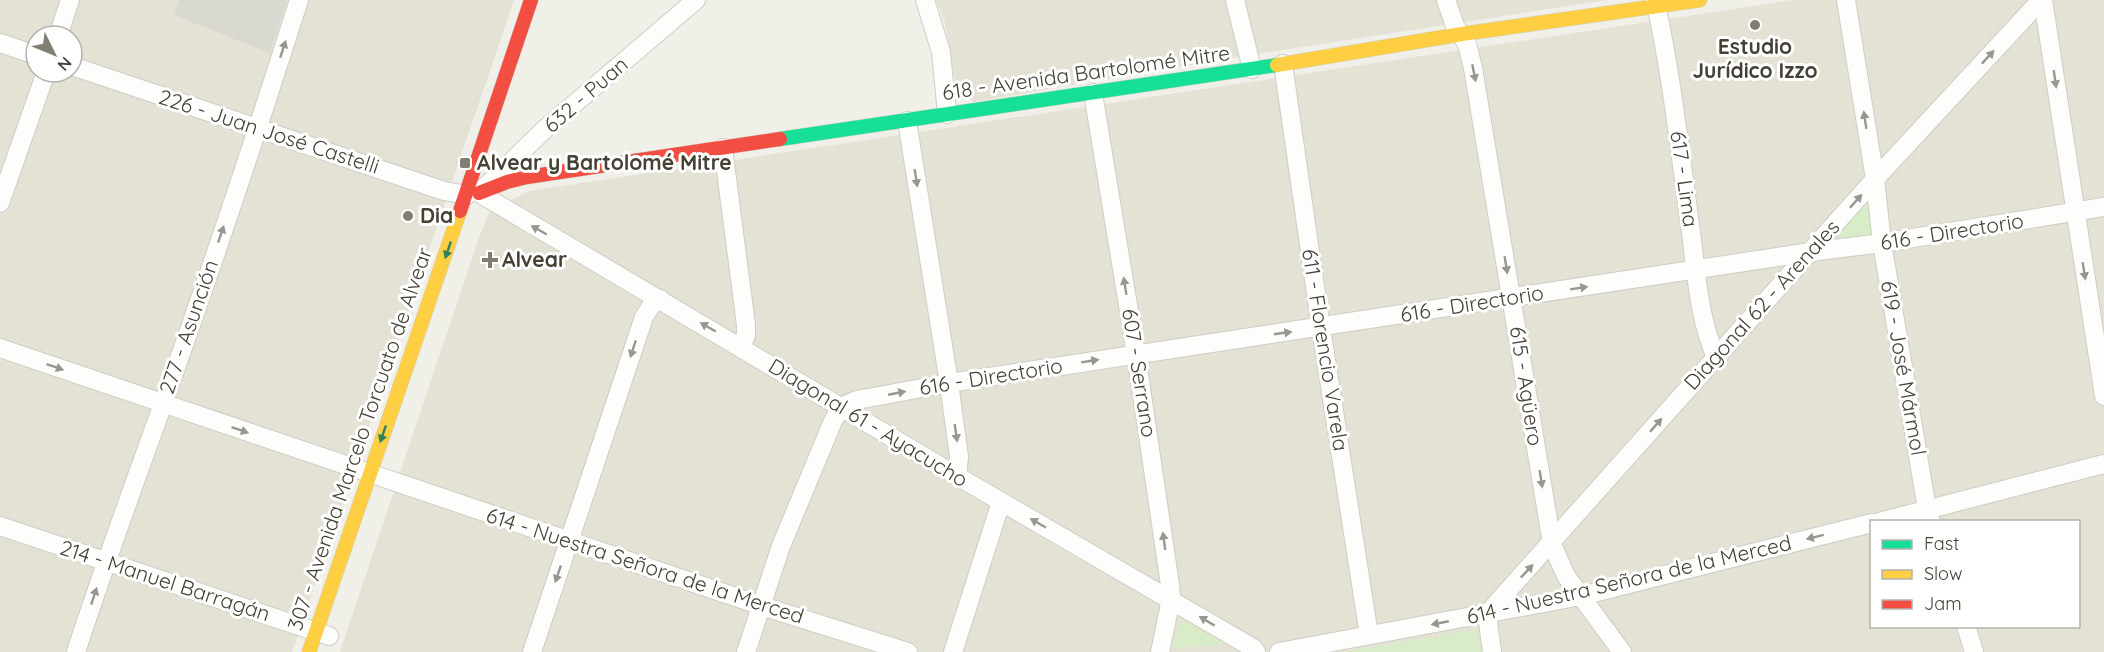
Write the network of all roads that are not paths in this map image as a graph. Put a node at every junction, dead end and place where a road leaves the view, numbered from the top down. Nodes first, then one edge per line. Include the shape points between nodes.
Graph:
1 (70, 0) edge
2 (299, 0) edge
3 (531, 0) edge
4 (542, 0) edge
5 (696, 0) edge
6 (925, 0) edge
7 (1235, 0) edge
8 (1446, 0) edge
9 (1700, 0) edge
10 (1846, 0) edge
11 (2042, 0) edge
12 (1655, 3) edge
13 (62, 24) edge
14 (1462, 34) junction
15 (0, 43) edge
16 (24, 51) edge
17 (1283, 64) junction
18 (1252, 69) junction
19 (84, 70) edge
20 (42, 84) edge
21 (1094, 93) junction
22 (947, 114) junction
23 (907, 121) junction
24 (258, 128) junction
25 (723, 148) junction
26 (1875, 179) junction
27 (473, 194) junction
28 (0, 203) edge
29 (2104, 207) edge
30 (2074, 212) junction
31 (1882, 243) junction
32 (1810, 252) junction
33 (1696, 270) junction
34 (1512, 298) junction
35 (660, 299) junction
36 (1321, 328) junction
37 (741, 347) junction
38 (0, 348) edge
39 (1136, 354) junction
40 (1716, 357) junction
41 (949, 383) junction
42 (2104, 396) edge
43 (163, 403) junction
44 (841, 407) junction
45 (2104, 464) edge
46 (376, 476) junction
47 (957, 476) junction
48 (1001, 502) junction
49 (1929, 515) edge
50 (1893, 520) edge
51 (1870, 524) edge
52 (0, 526) edge
53 (570, 541) junction
54 (1552, 544) junction
55 (106, 561) junction
56 (347, 583) dead end
57 (1581, 596) junction
58 (1171, 599) junction
59 (762, 606) junction
60 (1487, 614) junction
61 (1966, 628) edge
62 (1369, 635) junction
63 (325, 636) edge
64 (76, 652) edge
65 (309, 652) edge
66 (532, 652) edge
67 (746, 652) edge
68 (908, 652) edge
69 (953, 652) edge
70 (1160, 652) edge
71 (1256, 652) edge
72 (1279, 652) edge
73 (1492, 652) edge
74 (1622, 652) edge
75 (1974, 652) edge

1 - 13 street
24 -> 2 street, 277 - Asunción
3 - 27 main road, 307 - Avenida Marcelo Torcuato de Alvear
4 - 27 main road, 307 - Avenida Marcelo Torcuato de Alvear
5 - 27 street, 632 - Puan
6 - 22 street via 941,52
7 - 18 street
8 - 14 street, 615 - Agüero
9 - 12 main road, 618 - Avenida Bartolomé Mitre
26 -> 10 street, 619 - José Mármol
26 -> 11 street, Diagonal 62 - Arenales
11 -> 30 street
12 - 14 main road, 618 - Avenida Bartolomé Mitre
12 - 33 street, 617 - Lima via 1670,78
14 - 17 main road, 618 - Avenida Bartolomé Mitre
14 -> 34 street, 615 - Agüero via 1473,68
15 - 16 street
17 - 18 main road, 618 - Avenida Bartolomé Mitre
17 - 36 street, 611 - Florencio Varela
18 - 21 main road, 618 - Avenida Bartolomé Mitre
19 - 24 street, 226 - Juan José Castelli
20 - 28 street
21 - 22 main road, 618 - Avenida Bartolomé Mitre
39 -> 21 street, 607 - Serrano
22 - 23 main road, 618 - Avenida Bartolomé Mitre
23 - 25 main road, 618 - Avenida Bartolomé Mitre
23 -> 41 street
24 - 27 street, 226 - Juan José Castelli via 444,190
43 -> 24 street, 277 - Asunción
25 - 27 main road, 618 - Avenida Bartolomé Mitre via 527,177
25 - 37 street via 746,325
26 - 31 street, 619 - José Mármol
32 -> 26 street, Diagonal 62 - Arenales
35 -> 27 street, Diagonal 61 - Ayacucho
27 - 46 main road, 307 - Avenida Marcelo Torcuato de Alvear
29 - 30 street, 616 - Directorio
30 - 31 street, 616 - Directorio
30 -> 42 street
31 - 32 street, 616 - Directorio
31 - 49 street, 619 - José Mármol
32 - 33 street, 616 - Directorio
32 - 40 street, Diagonal 62 - Arenales
34 -> 33 street, 616 - Directorio
33 - 40 street, 617 - Lima via 1707,336
34 - 36 street, 616 - Directorio
34 -> 54 street, 615 - Agüero
37 -> 35 street, Diagonal 61 - Ayacucho
35 -> 53 street via 644,316
39 -> 36 street, 616 - Directorio
36 - 62 street, 611 - Florencio Varela
37 - 44 street, Diagonal 61 - Ayacucho
38 -> 43 street, 614 - Nuestra Señora de la Merced
41 -> 39 street, 616 - Directorio
58 -> 39 street, 607 - Serrano
54 -> 40 street, Diagonal 62 - Arenales
44 -> 41 street, 616 - Directorio via 857,400
41 -> 47 street via 959,457
43 -> 46 street, 614 - Nuestra Señora de la Merced
43 - 55 street, 277 - Asunción
44 - 47 street, Diagonal 61 - Ayacucho
44 - 59 street via 781,546
45 - 49 street
46 - 53 street, 614 - Nuestra Señora de la Merced
46 - 56 main road, 307 - Avenida Marcelo Torcuato de Alvear
46 - 63 main road, 307 - Avenida Marcelo Torcuato de Alvear
47 - 48 street, Diagonal 61 - Ayacucho
58 -> 48 street, Diagonal 61 - Ayacucho
48 - 69 street
49 - 50 street
51 -> 57 street, 614 - Nuestra Señora de la Merced
52 - 55 street, 214 - Manuel Barragán
53 - 59 street, 614 - Nuestra Señora de la Merced
53 -> 66 street
54 - 57 street, 615 - Agüero via 1566,576
60 -> 54 street, Diagonal 62 - Arenales
55 - 63 street, 214 - Manuel Barragán
64 -> 55 street, 277 - Asunción
57 - 60 street, 614 - Nuestra Señora de la Merced
57 - 74 street, 615 - Agüero
58 - 70 street, 607 - Serrano
71 -> 58 street, Diagonal 61 - Ayacucho
59 - 67 street
59 - 68 street, 614 - Nuestra Señora de la Merced
60 -> 62 street, 614 - Nuestra Señora de la Merced
60 - 73 street
61 - 75 street
62 - 72 street, 614 - Nuestra Señora de la Merced
63 - 65 main road, 307 - Avenida Marcelo Torcuato de Alvear

